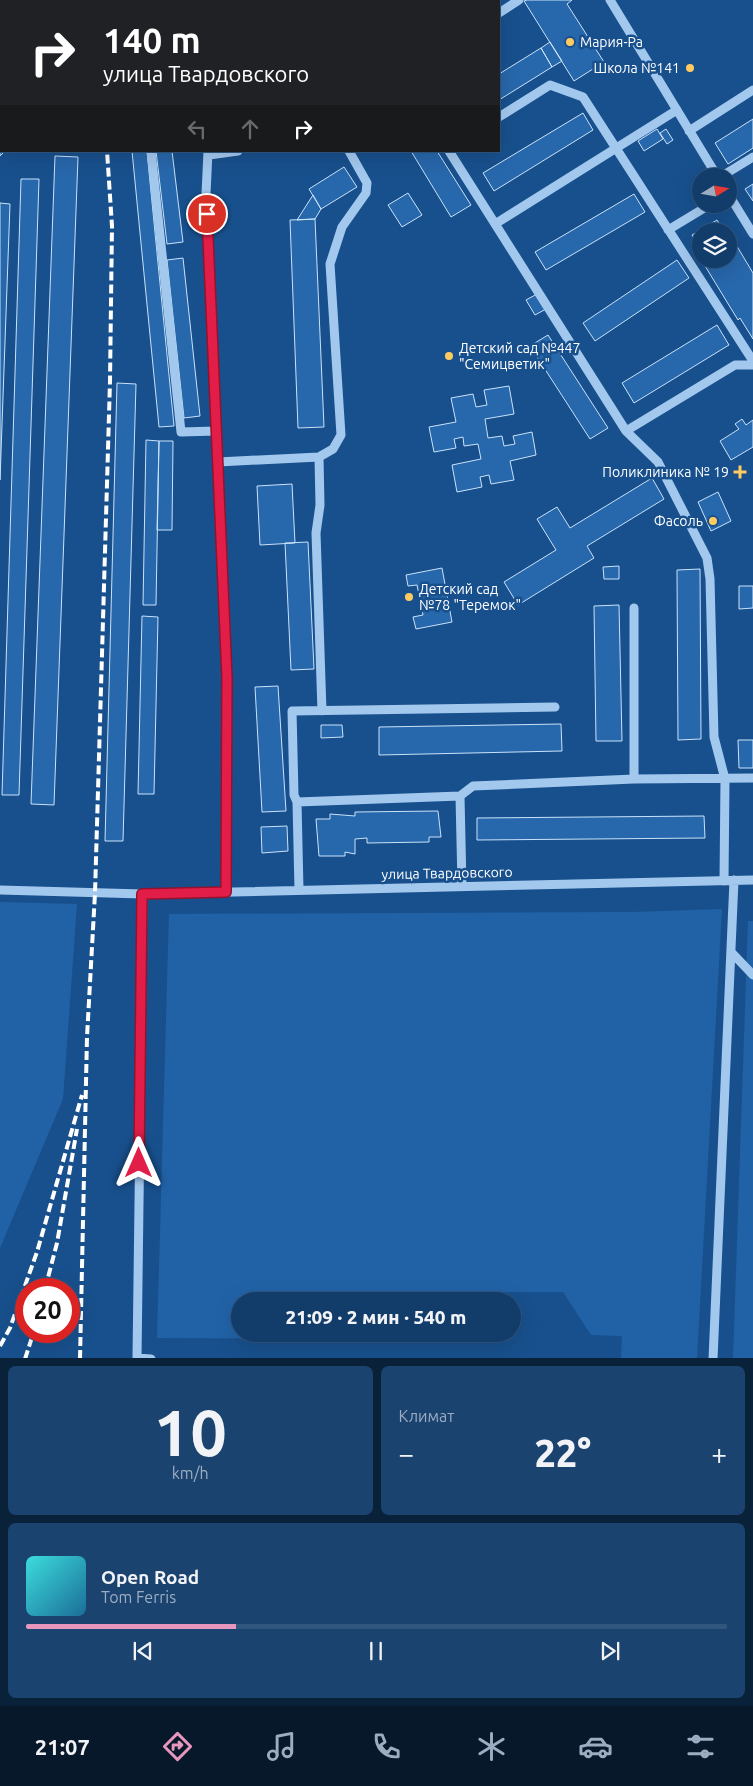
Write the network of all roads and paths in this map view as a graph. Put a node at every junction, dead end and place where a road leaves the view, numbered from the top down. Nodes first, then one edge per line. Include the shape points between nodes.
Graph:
1 (520, 0) edge
2 (610, 0) edge
3 (500, 12) edge
4 (753, 90) edge
5 (677, 110) junction
6 (500, 117) edge
7 (689, 131) junction
8 (616, 148) junction
9 (151, 152) edge
10 (224, 152) edge
11 (350, 152) edge
12 (450, 152) edge
13 (209, 153) edge
14 (753, 157) edge
15 (712, 168) edge
16 (735, 168) edge
17 (738, 210) edge
18 (696, 213) edge
19 (495, 224) junction
20 (668, 230) junction
21 (753, 234) edge
22 (753, 361) edge
23 (753, 365) edge
24 (216, 431) junction
25 (626, 431) junction
26 (319, 458) junction
27 (218, 462) junction
28 (634, 608) dead end
29 (555, 707) dead end
30 (322, 711) junction
31 (753, 778) edge
32 (634, 779) junction
33 (725, 779) junction
34 (460, 796) junction
35 (297, 802) junction
36 (724, 880) junction
37 (734, 880) junction
38 (753, 880) edge
39 (462, 886) junction
40 (0, 890) edge
41 (299, 890) junction
42 (226, 892) junction
43 (142, 894) junction
44 (732, 953) junction
45 (753, 975) edge
46 (151, 1358) edge
47 (713, 1358) edge

1 - 3 street
2 - 5 street
4 - 7 street
5 - 7 street
5 - 8 street
6 - 8 street via 550,85 583,97
7 - 15 street
8 - 19 street
8 - 20 street
9 - 24 street via 181,432
10 - 13 street
11 - 26 street via 366,183 366,193 342,226 330,264 341,435 333,449
12 - 19 street
13 - 24 street via 206,194
14 - 16 street
17 - 21 street
18 - 20 street
19 - 25 street
20 - 22 street
23 - 25 street via 735,365
24 - 27 street
25 - 33 street via 658,462 707,558 714,737
26 - 27 street
26 - 30 street via 320,505 316,533
27 - 42 street via 227,678
28 - 32 street
29 - 30 street
30 - 35 street via 292,712 294,795
31 - 33 street
32 - 33 street
32 - 34 street via 473,786
33 - 36 street
34 - 35 street
34 - 39 street
35 - 41 street
36 - 37 street, улица Твардовского
36 - 39 street, улица Твардовского
37 - 38 street, улица Твардовского
37 - 44 street
39 - 41 street, улица Твардовского
40 - 43 street, улица Твардовского
41 - 42 street, улица Твардовского
42 - 43 street, улица Твардовского
43 - 46 street via 137,1358
44 - 45 street
44 - 47 street

